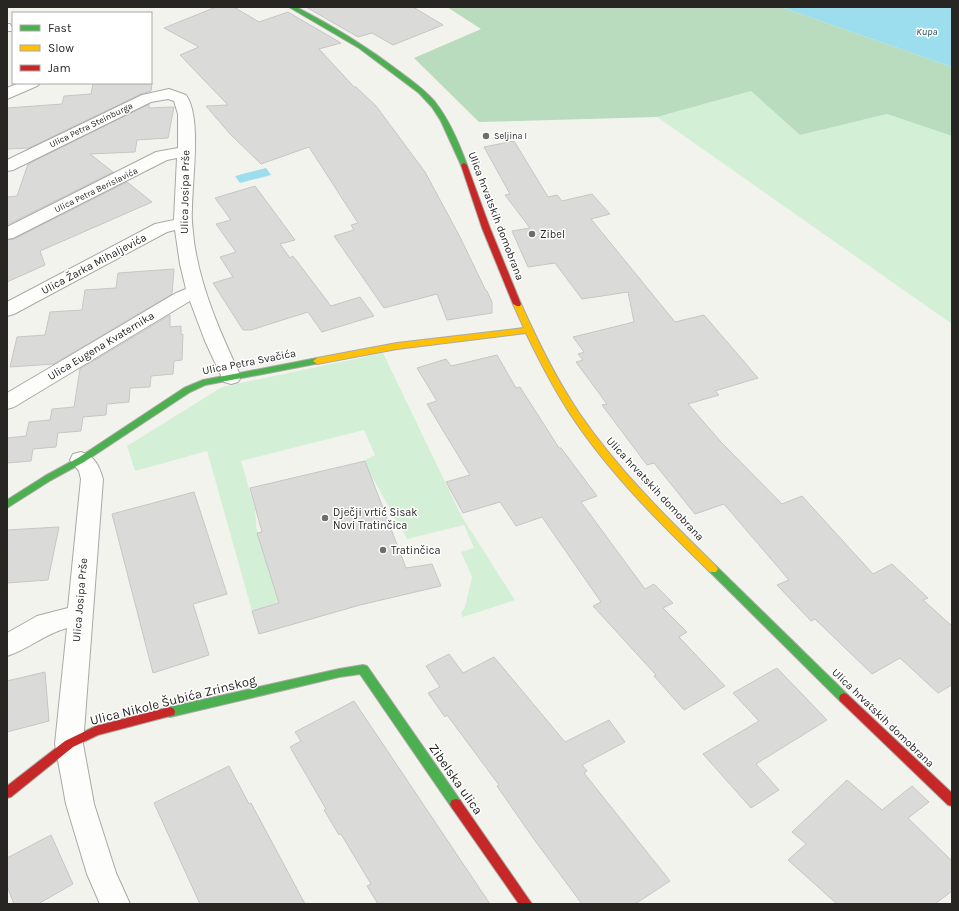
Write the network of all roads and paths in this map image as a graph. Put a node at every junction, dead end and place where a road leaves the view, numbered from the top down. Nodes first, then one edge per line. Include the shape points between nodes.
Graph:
1 (292, 7) edge
2 (30, 84) edge
3 (7, 94) edge
4 (178, 96) joint
5 (186, 150) junction
6 (7, 166) edge
7 (182, 223) junction
8 (7, 234) edge
9 (197, 292) junction
10 (7, 310) edge
11 (529, 330) junction
12 (231, 378) junction
13 (7, 402) edge
14 (81, 460) junction
15 (7, 505) edge
16 (79, 615) junction
17 (7, 646) edge
18 (363, 669) joint
19 (69, 744) junction
20 (7, 793) edge
21 (952, 801) edge
22 (115, 904) edge
23 (526, 904) edge

1 - 11 street, Ulica hrvatskih domobrana via 388,65 420,90 437,109 454,143
2 - 3 street
4 - 5 street, Ulica Josipa Prše via 183,100 184,106
4 - 6 street, Ulica Petra Steinburga via 163,94 147,98
5 - 7 street, Ulica Josipa Prše
5 - 8 street, Ulica Petra Berislavića via 162,156
7 - 9 street, Ulica Josipa Prše
7 - 10 street, Ulica Žarka Mihaljevića via 161,228
9 - 12 street, Ulica Josipa Prše
9 - 13 street, Ulica Eugena Kvaternika via 183,297
11 - 12 street, Ulica Petra Svačića via 397,346
11 - 21 street, Ulica hrvatskih domobrana via 568,404 623,475 710,566
12 - 14 street, Ulica Petra Svačića via 202,383 187,390
14 - 15 street, Ulica Petra Svačića
14 - 16 street, Ulica Josipa Prše via 88,468 92,479
16 - 17 street via 46,623
16 - 19 street, Ulica Josipa Prše
18 - 19 street, Ulica Nikole Šubića Zrinskog via 339,672 140,719 96,731
18 - 23 street, Zibelska ulica
19 - 20 street, Ulica Nikole Šubića Zrinskog
19 - 22 street, Ulica Josipa Prše via 80,804 102,874

